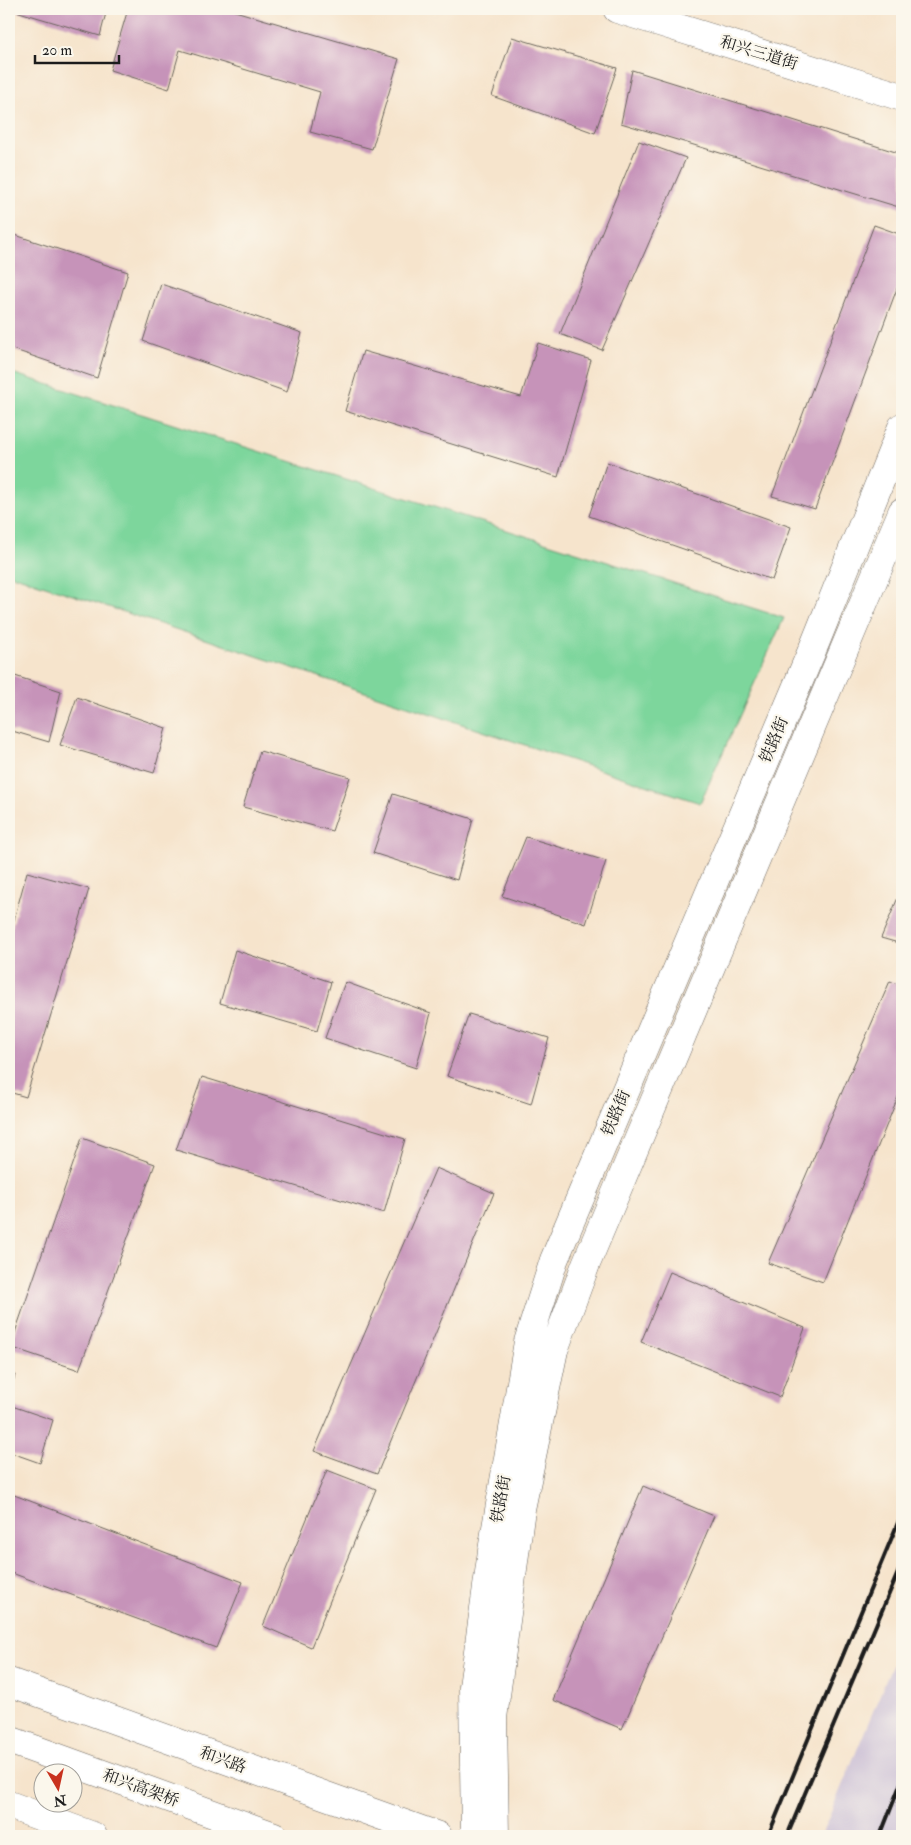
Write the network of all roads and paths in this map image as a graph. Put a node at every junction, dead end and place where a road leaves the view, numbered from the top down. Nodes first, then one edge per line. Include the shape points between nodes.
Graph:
1 (617, 9) edge
2 (902, 97) edge
3 (902, 427) edge
4 (902, 512) edge
5 (9, 1682) edge
6 (9, 1740) edge
7 (234, 1763) junction
8 (9, 1805) edge
9 (93, 1836) edge
10 (274, 1836) edge
11 (400, 1836) edge
12 (438, 1836) edge
13 (475, 1836) edge
14 (495, 1836) edge

1 - 2 main road, 和兴三道街
3 - 13 main road, 铁路街 via 816,641 554,1260 528,1342 473,1687
4 - 14 main road, 铁路街 via 586,1264 554,1350 521,1509 493,1718
5 - 7 main road, 和兴路
6 - 10 main road, 和兴高架桥
7 - 11 main road
7 - 12 main road, 和兴路
8 - 9 main road

